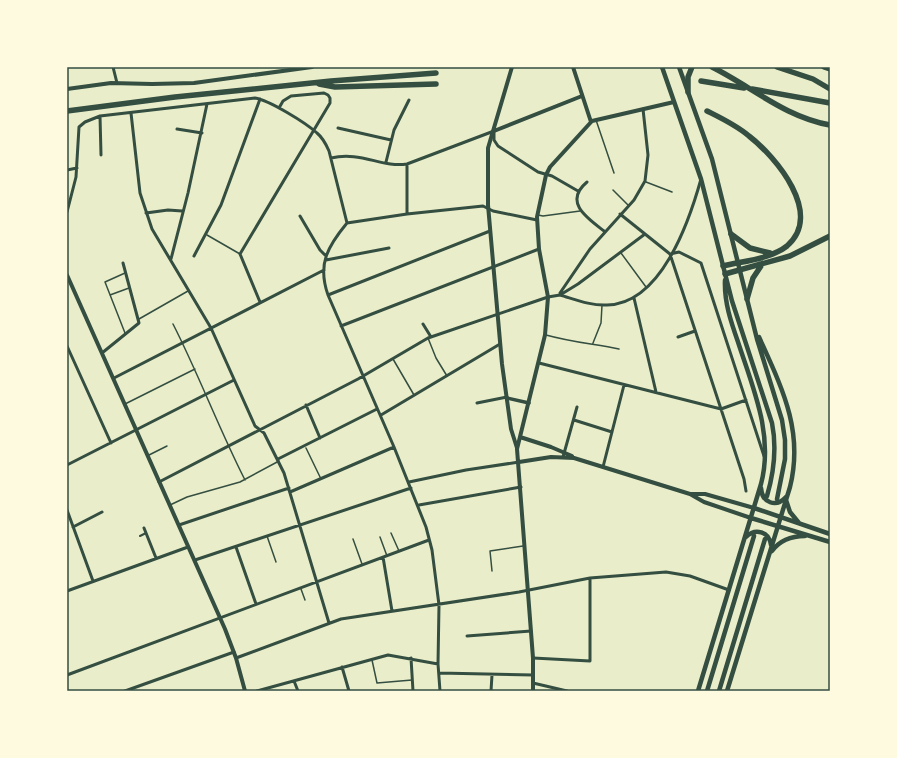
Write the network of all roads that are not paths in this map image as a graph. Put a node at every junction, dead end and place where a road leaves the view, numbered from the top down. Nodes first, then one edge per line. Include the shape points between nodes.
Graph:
1 (113, 67) edge
2 (312, 67) edge
3 (512, 67) edge
4 (573, 67) edge
5 (662, 67) edge
6 (679, 67) edge
7 (692, 67) edge
8 (712, 67) edge
9 (777, 67) edge
10 (824, 67) edge
11 (830, 69) edge
12 (436, 73) dead end
13 (323, 80) dead end
14 (701, 81) dead end
15 (117, 83) junction
16 (331, 83) junction
17 (436, 84) dead end
18 (67, 89) edge
19 (830, 89) edge
20 (688, 92) junction
21 (582, 96) junction
22 (260, 99) junction
23 (409, 100) dead end
24 (674, 102) junction
25 (830, 103) edge
26 (207, 104) junction
27 (279, 108) junction
28 (643, 109) junction
29 (707, 111) dead end
30 (131, 113) junction
31 (100, 116) junction
32 (595, 120) junction
33 (591, 122) junction
34 (830, 125) edge
35 (338, 128) dead end
36 (312, 129) junction
37 (177, 130) dead end
38 (494, 131) junction
39 (202, 133) junction
40 (391, 140) junction
41 (101, 155) dead end
42 (331, 158) junction
43 (386, 162) junction
44 (407, 164) junction
45 (77, 168) junction
46 (67, 170) edge
47 (614, 173) dead end
48 (546, 175) junction
49 (701, 179) junction
50 (645, 181) junction
51 (587, 182) dead end
52 (613, 190) dead end
53 (578, 191) junction
54 (672, 192) dead end
55 (71, 194) junction
56 (67, 195) edge
57 (628, 205) junction
58 (488, 208) junction
59 (182, 211) junction
60 (580, 211) junction
61 (67, 212) edge
62 (146, 213) junction
63 (407, 214) junction
64 (620, 214) junction
65 (300, 216) dead end
66 (537, 217) junction
67 (347, 223) junction
68 (490, 231) junction
69 (604, 231) junction
70 (645, 234) junction
71 (731, 234) junction
72 (206, 235) junction
73 (830, 236) edge
74 (389, 248) dead end
75 (539, 249) junction
76 (620, 252) junction
77 (240, 254) junction
78 (670, 254) junction
79 (772, 254) junction
80 (194, 256) dead end
81 (326, 256) junction
82 (171, 259) junction
83 (326, 260) junction
84 (123, 263) dead end
85 (738, 263) junction
86 (723, 266) junction
87 (761, 266) junction
88 (493, 267) junction
89 (324, 270) junction
90 (740, 271) junction
91 (125, 273) junction
92 (725, 274) junction
93 (67, 275) edge
94 (129, 288) junction
95 (647, 289) junction
96 (190, 290) junction
97 (110, 295) junction
98 (328, 295) junction
99 (560, 295) junction
100 (548, 297) junction
101 (634, 298) junction
102 (747, 299) junction
103 (260, 302) junction
104 (602, 305) junction
105 (497, 314) junction
106 (138, 320) junction
107 (173, 324) dead end
108 (423, 324) dead end
109 (753, 325) junction
110 (341, 326) junction
111 (211, 328) junction
112 (695, 331) junction
113 (125, 335) junction
114 (545, 335) junction
115 (429, 337) junction
116 (678, 337) dead end
117 (183, 343) junction
118 (593, 343) junction
119 (500, 344) junction
120 (67, 346) edge
121 (619, 349) dead end
122 (102, 353) junction
123 (393, 359) junction
124 (539, 363) junction
125 (195, 369) junction
126 (363, 376) junction
127 (447, 376) junction
128 (114, 378) junction
129 (234, 380) junction
130 (624, 385) junction
131 (656, 392) junction
132 (205, 394) junction
133 (414, 395) junction
134 (507, 398) junction
135 (746, 400) junction
136 (477, 403) dead end
137 (529, 403) junction
138 (125, 404) junction
139 (306, 405) junction
140 (577, 407) dead end
141 (378, 409) junction
142 (721, 409) junction
143 (381, 415) junction
144 (574, 420) junction
145 (259, 429) junction
146 (136, 430) junction
147 (612, 432) junction
148 (520, 436) junction
149 (320, 438) junction
150 (111, 442) junction
151 (167, 446) dead end
152 (228, 446) junction
153 (394, 447) junction
154 (306, 448) dead end
155 (517, 449) junction
156 (564, 455) junction
157 (147, 456) junction
158 (278, 460) junction
159 (765, 460) junction
160 (519, 462) junction
161 (67, 464) edge
162 (603, 467) junction
163 (320, 479) junction
164 (245, 480) junction
165 (159, 482) junction
166 (409, 482) junction
167 (761, 484) junction
168 (521, 487) junction
169 (289, 488) junction
170 (411, 488) junction
171 (746, 491) dead end
172 (290, 492) junction
173 (690, 494) junction
174 (767, 496) dead end
175 (786, 496) junction
176 (777, 499) dead end
177 (170, 505) junction
178 (419, 505) junction
179 (754, 508) junction
180 (67, 510) edge
181 (102, 512) dead end
182 (780, 517) junction
183 (751, 518) junction
184 (179, 525) junction
185 (300, 525) junction
186 (802, 525) junction
187 (777, 526) junction
188 (73, 527) junction
189 (144, 528) dead end
190 (392, 533) dead end
191 (146, 534) junction
192 (830, 534) edge
193 (140, 536) dead end
194 (267, 536) junction
195 (754, 536) dead end
196 (380, 537) dead end
197 (813, 537) junction
198 (353, 539) dead end
199 (744, 539) junction
200 (765, 539) dead end
201 (429, 540) junction
202 (830, 542) edge
203 (525, 545) junction
204 (771, 546) junction
205 (188, 547) junction
206 (236, 547) junction
207 (398, 551) junction
208 (387, 556) junction
209 (769, 556) junction
210 (383, 557) junction
211 (156, 558) junction
212 (195, 560) junction
213 (276, 562) dead end
214 (362, 564) junction
215 (492, 571) dead end
216 (590, 578) junction
217 (93, 581) junction
218 (317, 581) junction
219 (300, 587) junction
220 (528, 590) junction
221 (729, 590) junction
222 (67, 591) edge
223 (305, 600) dead end
224 (256, 604) junction
225 (439, 605) junction
226 (392, 611) junction
227 (220, 618) junction
228 (329, 622) junction
229 (531, 631) junction
230 (467, 636) dead end
231 (234, 652) junction
232 (236, 658) junction
233 (411, 658) junction
234 (533, 658) junction
235 (371, 659) junction
236 (438, 664) junction
237 (342, 667) junction
238 (439, 673) junction
239 (67, 675) edge
240 (492, 675) junction
241 (533, 675) junction
242 (413, 680) junction
243 (294, 681) junction
244 (533, 683) junction
245 (125, 691) edge
246 (244, 691) edge
247 (257, 691) edge
248 (298, 691) edge
249 (350, 691) edge
250 (413, 691) edge
251 (440, 691) edge
252 (491, 691) edge
253 (533, 691) edge
254 (567, 691) edge
255 (698, 691) edge
256 (707, 691) edge
257 (718, 691) edge
258 (727, 691) edge

1 - 15 street
2 - 15 main road via 194,83
3 - 38 main road
4 - 21 main road
5 - 24 main road
6 - 20 main road
7 - 20 highway via 688,77
8 - 34 highway via 785,111
9 - 19 highway via 813,79
10 - 11 highway
12 - 16 highway
13 - 16 highway via 111,106 67,112 167,98 309,83
14 - 25 highway
15 - 18 main road
16 - 17 highway
20 - 71 main road via 712,159
21 - 33 main road
21 - 38 main road
22 - 26 street
22 - 27 street
22 - 72 street via 221,205
23 - 40 street
24 - 28 main road
24 - 49 main road
26 - 30 street
26 - 39 street
27 - 36 street
27 - 36 street via 290,96 324,93 330,96 330,103
28 - 32 main road
28 - 50 street via 648,155
29 - 79 highway via 752,138 774,160 792,188 800,208 799,229 787,245
30 - 31 street
30 - 62 street via 140,193
31 - 41 street
31 - 45 street via 79,127
32 - 33 main road
32 - 47 lane
33 - 48 main road
35 - 40 street
36 - 42 street via 325,142
36 - 77 street
37 - 39 street
38 - 44 street
38 - 48 street via 497,145
38 - 58 main road via 488,148
39 - 59 street
40 - 43 street
42 - 43 street via 351,155
42 - 67 street
43 - 44 street
44 - 63 street
45 - 46 street
45 - 55 street
48 - 53 street
48 - 66 main road
49 - 78 street via 686,226
49 - 86 main road
50 - 54 lane
50 - 57 street via 639,193
51 - 53 street
52 - 57 lane
53 - 60 street
55 - 56 street
55 - 61 street
57 - 64 street
58 - 63 street via 480,206
58 - 66 street via 493,211
58 - 68 main road
59 - 62 street
59 - 82 street
60 - 66 lane
60 - 69 street
62 - 82 street via 155,235
63 - 67 street
64 - 69 street
64 - 70 street
65 - 81 street
66 - 75 main road
67 - 81 street via 330,244
68 - 88 main road
68 - 98 street
69 - 99 street
70 - 76 street
70 - 78 street
71 - 79 highway via 750,248
71 - 85 main road
72 - 77 lane
72 - 80 street
73 - 87 highway via 800,253
74 - 83 street
75 - 88 street
75 - 100 main road
76 - 95 lane
76 - 99 street
77 - 103 street
78 - 95 street via 656,279
78 - 112 street
78 - 135 street via 679,252 702,265
79 - 85 highway
81 - 83 street
82 - 96 street
83 - 89 street
84 - 91 street
85 - 86 highway
85 - 90 main road
86 - 92 main road
87 - 90 highway
87 - 102 highway via 753,278
88 - 105 main road
88 - 110 street
89 - 98 street
89 - 103 street
90 - 92 highway
90 - 102 main road
91 - 94 street
91 - 97 lane via 105,282
92 - 159 main road via 724,297 760,412 765,436
92 - 174 main road via 773,428 774,463
93 - 122 main road
94 - 97 lane
94 - 106 street
95 - 101 street
96 - 106 lane
96 - 111 street
97 - 113 lane
98 - 110 street
99 - 100 street
99 - 104 street
100 - 105 street
100 - 114 main road
101 - 104 street
101 - 131 street
102 - 109 main road
103 - 111 street
104 - 118 lane via 601,323
105 - 115 street
105 - 119 main road
106 - 113 street via 140,324
107 - 117 lane
108 - 115 street
109 - 175 main road via 779,382 791,419 794,458 791,482
109 - 176 main road via 780,410 785,435 784,469
110 - 126 street
111 - 117 street
111 - 129 street
112 - 116 street
112 - 142 street
113 - 122 street
114 - 118 lane via 573,342
114 - 124 main road
115 - 123 street
115 - 127 lane via 436,358
117 - 125 lane
117 - 128 street
118 - 121 lane
119 - 127 street
119 - 134 main road
120 - 150 street
122 - 128 main road
123 - 126 street
123 - 133 lane
124 - 130 street
124 - 137 main road
125 - 132 lane
125 - 138 lane
126 - 139 street
126 - 141 street
127 - 133 street
128 - 138 main road
129 - 132 street
129 - 145 street via 255,426
130 - 131 street
130 - 147 street
131 - 142 street
132 - 146 street
132 - 152 lane
133 - 143 street
134 - 136 street
134 - 137 street
134 - 155 main road via 511,429
135 - 142 street
135 - 159 street
137 - 148 main road
138 - 146 main road
139 - 145 street
139 - 149 street
140 - 144 street
141 - 143 street
141 - 149 street
142 - 171 street
143 - 153 street
144 - 147 street
144 - 156 street
145 - 152 street
145 - 158 street via 264,433
146 - 150 street
146 - 157 main road
147 - 162 street
148 - 155 main road
148 - 156 main road
149 - 158 street
150 - 161 street
151 - 157 lane
152 - 164 lane
152 - 165 street
153 - 163 street
153 - 166 street
154 - 163 lane
155 - 160 main road
156 - 160 main road
156 - 162 main road
157 - 165 main road
158 - 164 lane
158 - 169 street
159 - 167 main road
160 - 166 street
160 - 168 main road
162 - 173 main road
163 - 172 street
164 - 177 lane via 187,497
165 - 177 main road
166 - 170 street
167 - 175 main road via 762,495 769,502 778,503
167 - 179 main road
168 - 178 street
168 - 203 main road
169 - 172 street
169 - 184 street
170 - 178 street
170 - 185 street
172 - 185 street
173 - 179 main road via 705,494
173 - 183 main road via 704,502
175 - 182 main road
175 - 186 main road via 790,512
177 - 184 main road
178 - 201 street
179 - 182 main road
179 - 183 main road
180 - 188 street
181 - 188 street
182 - 186 main road
182 - 187 main road
183 - 187 main road
183 - 199 main road
184 - 205 main road
185 - 194 street
185 - 218 street
186 - 192 main road
187 - 197 main road
187 - 204 main road
188 - 217 street
189 - 191 street
190 - 207 lane
191 - 193 street
191 - 211 street
194 - 206 street
194 - 213 lane
195 - 256 main road
196 - 208 lane
197 - 202 main road
197 - 209 main road via 795,536 783,540
198 - 214 lane
199 - 204 main road via 752,533 761,532 769,538
199 - 221 main road
200 - 257 main road
201 - 207 street
201 - 225 street
203 - 215 lane via 490,551
203 - 220 main road
204 - 209 main road
205 - 211 street
205 - 212 main road
206 - 212 street
206 - 224 street
207 - 208 street
208 - 210 street
209 - 258 main road
210 - 214 street
210 - 226 street
211 - 217 street
212 - 227 main road
214 - 218 street
216 - 220 street
216 - 221 street via 666,572 690,576
216 - 234 street via 590,661
217 - 222 street
218 - 219 street
218 - 228 street
219 - 223 lane
219 - 224 street
220 - 225 street
220 - 229 main road
221 - 255 main road
224 - 227 street
225 - 226 street
225 - 236 street
226 - 228 street
227 - 231 main road
227 - 239 street
228 - 232 street
229 - 230 street
229 - 234 main road
231 - 232 main road
231 - 245 street
232 - 246 main road
233 - 235 street via 393,655
233 - 236 street
233 - 242 street
234 - 241 main road
235 - 237 street
235 - 242 lane via 377,683
236 - 238 street
237 - 243 street
237 - 249 street
238 - 240 street
238 - 251 street
240 - 241 street
240 - 252 street
241 - 244 main road
242 - 250 street
243 - 247 street
243 - 248 street
244 - 253 main road
244 - 254 street

